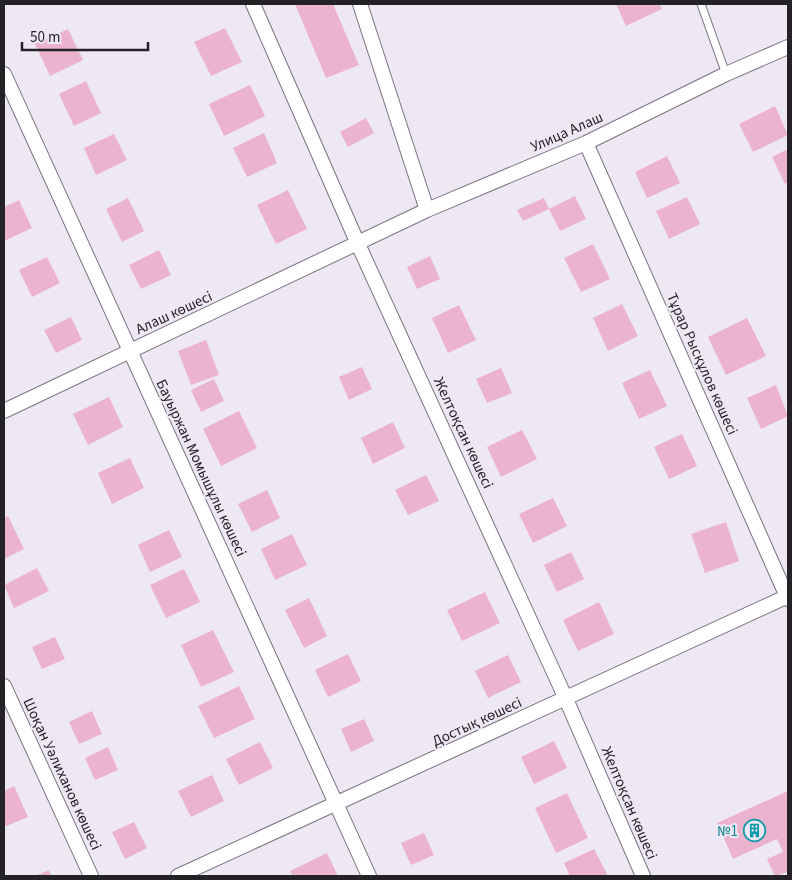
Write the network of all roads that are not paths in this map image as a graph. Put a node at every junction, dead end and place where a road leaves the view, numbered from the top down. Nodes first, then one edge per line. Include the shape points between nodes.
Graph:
1 (253, 4) edge
2 (360, 4) edge
3 (701, 4) edge
4 (788, 47) edge
5 (4, 74) edge
6 (726, 74) junction
7 (586, 143) junction
8 (427, 210) junction
9 (358, 244) junction
10 (130, 352) junction
11 (4, 411) edge
12 (788, 597) edge
13 (4, 686) edge
14 (566, 698) junction
15 (337, 805) junction
16 (91, 876) edge
17 (178, 876) edge
18 (369, 876) edge
19 (643, 876) edge

1 - 9 street, Желтоқсан көшесі
2 - 8 street
3 - 6 lane
4 - 6 street, Улица Алаш
5 - 10 street, Бауыржан Момышұлы көшесі
6 - 7 street, Улица Алаш
7 - 8 street, Улица Алаш
7 - 12 street, Тұрар Рысқұлов көшесі
8 - 9 street, Улица Алаш
9 - 10 street, Алаш көшесі
9 - 14 street, Желтоқсан көшесі
10 - 11 street, Алаш көшесі
10 - 15 street, Бауыржан Момышұлы көшесі
12 - 14 street, Достық көшесі
13 - 16 street, Шоқан Уәлиханов көшесі
14 - 15 street, Достық көшесі
14 - 19 street, Желтоқсан көшесі
15 - 17 street, Достық көшесі
15 - 18 street, Бауыржан Момышұлы көшесі

